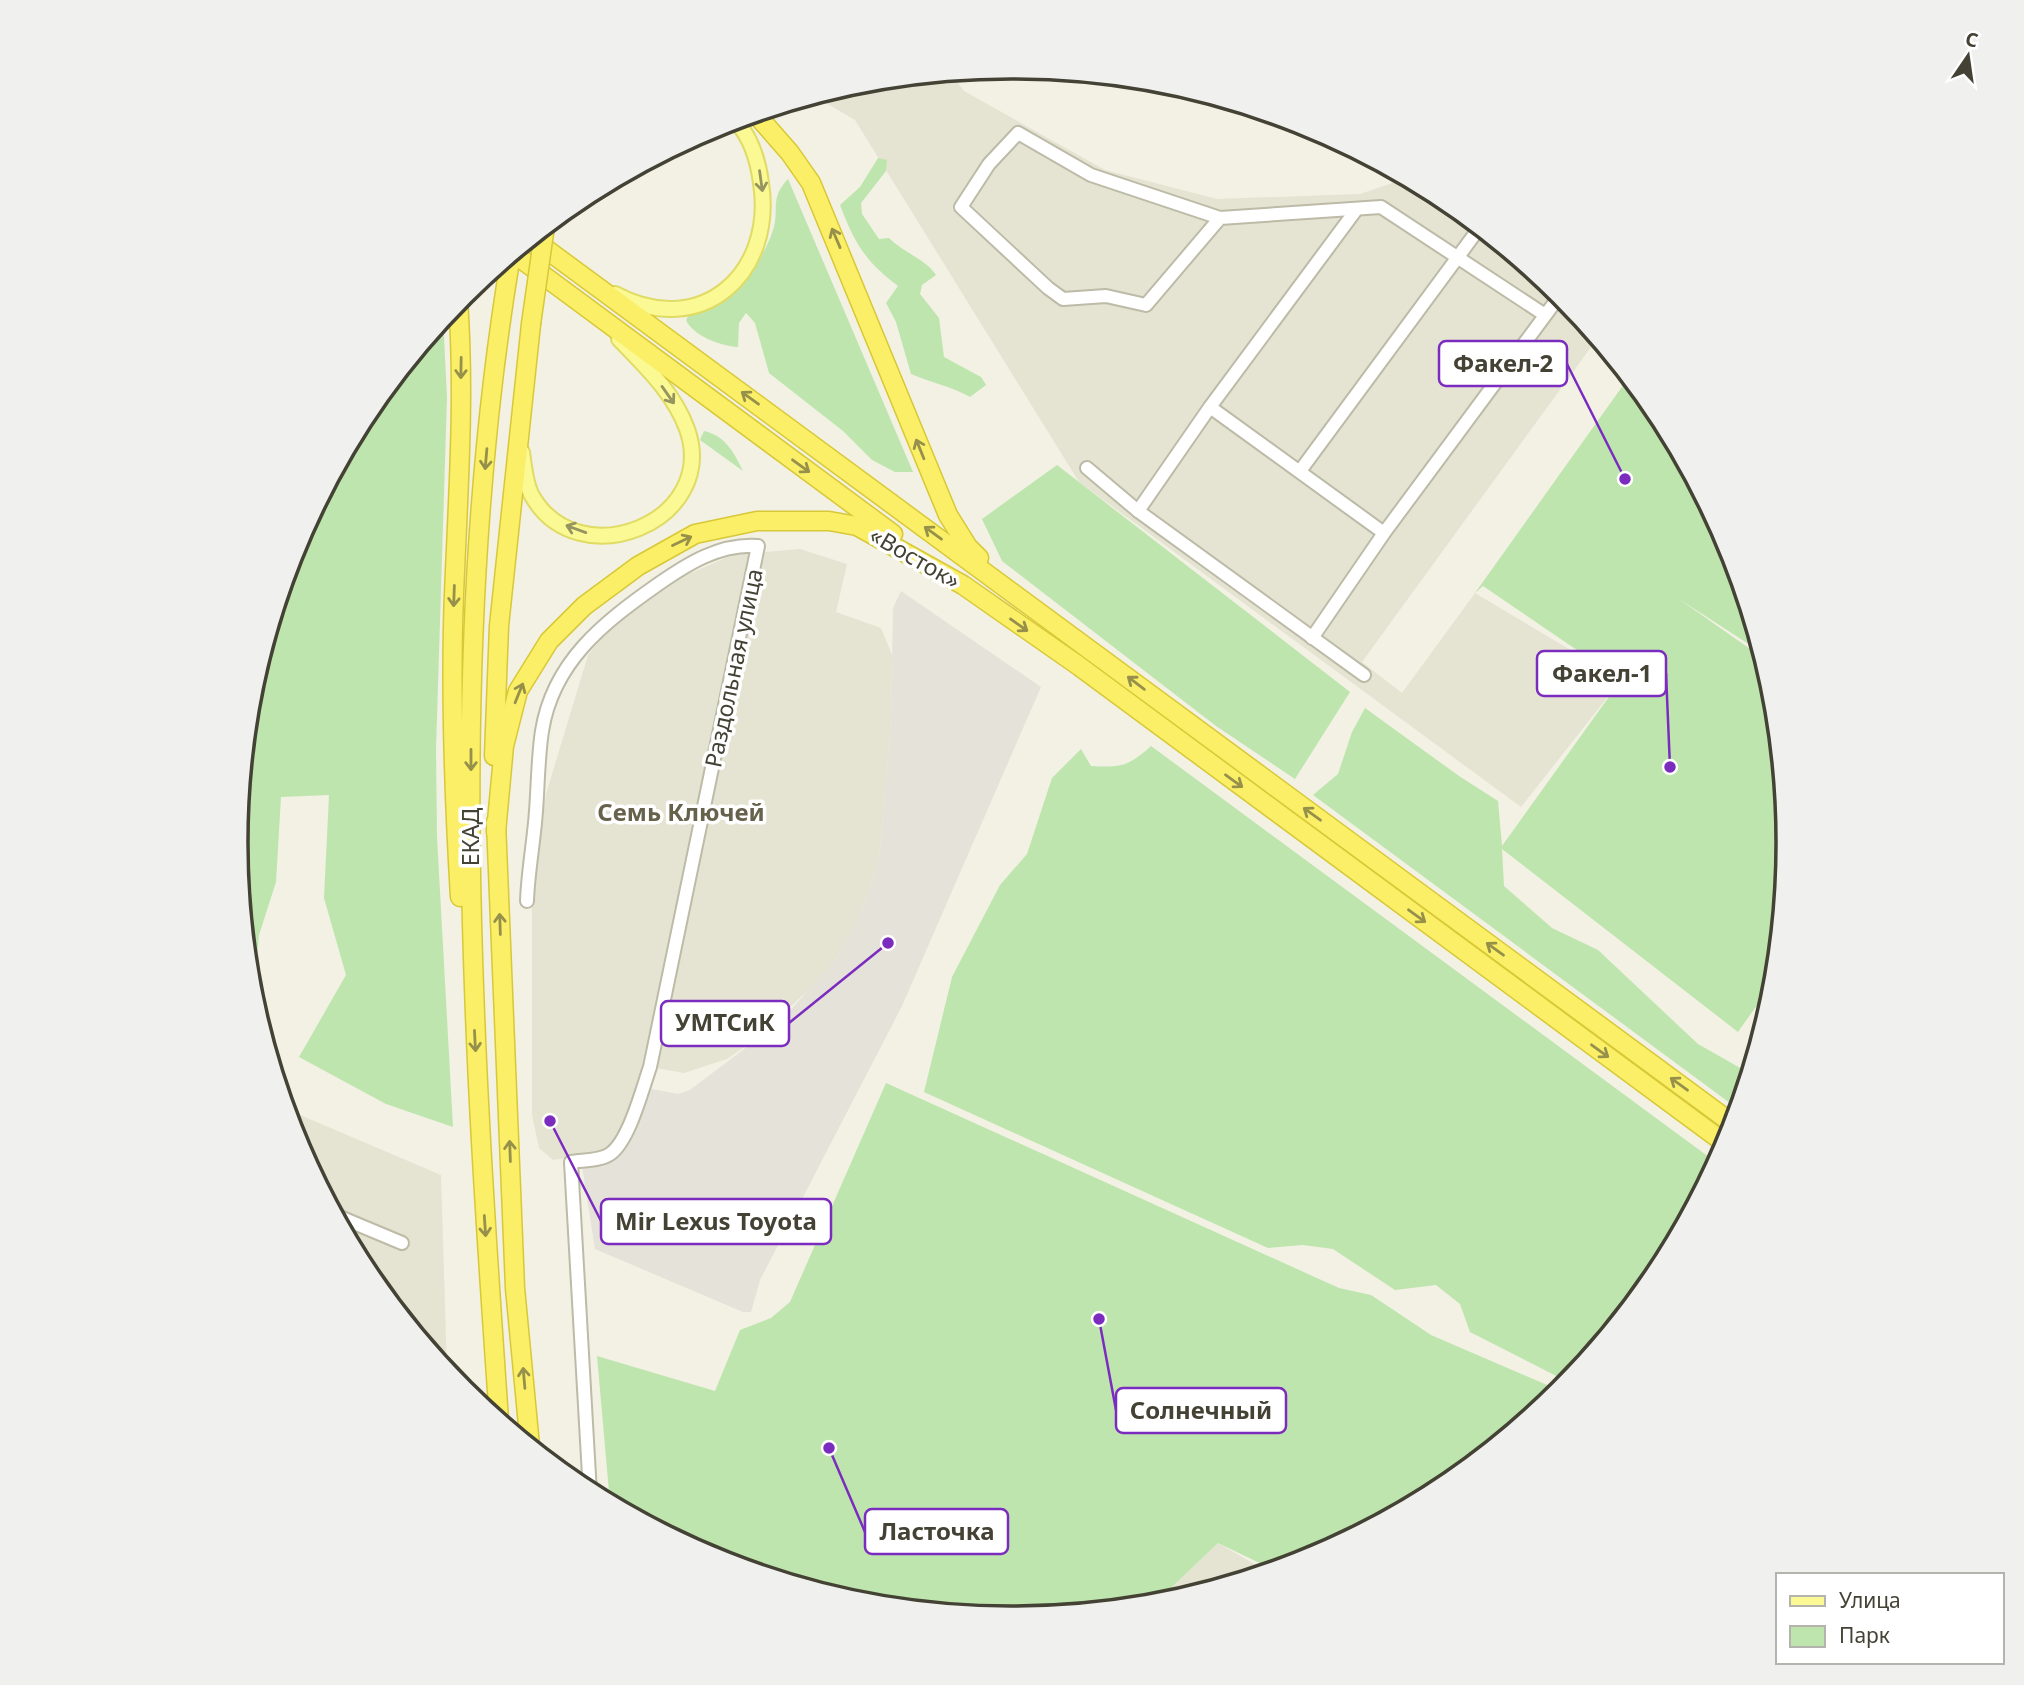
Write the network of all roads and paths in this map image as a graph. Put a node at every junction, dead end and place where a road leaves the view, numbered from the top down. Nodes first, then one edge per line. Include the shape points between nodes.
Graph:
1 (762, 121) edge
2 (740, 129) edge
3 (1356, 210) junction
4 (1220, 218) junction
5 (1474, 235) edge
6 (543, 240) edge
7 (539, 244) edge
8 (1457, 257) junction
9 (519, 259) edge
10 (509, 267) edge
11 (572, 267) junction
12 (568, 296) junction
13 (1554, 304) edge
14 (1545, 315) junction
15 (459, 316) edge
16 (1210, 407) junction
17 (519, 425) junction
18 (1087, 468) dead end
19 (1300, 471) junction
20 (1138, 511) junction
21 (1384, 533) junction
22 (963, 585) junction
23 (1008, 588) junction
24 (1312, 638) junction
25 (1364, 675) dead end
26 (496, 832) junction
27 (527, 901) dead end
28 (472, 977) junction
29 (1724, 1118) edge
30 (1717, 1137) edge
31 (349, 1221) edge
32 (402, 1243) dead end
33 (498, 1408) edge
34 (529, 1434) edge
35 (589, 1479) edge

23 -> 1 highway via 968,547 948,515 811,183
2 -> 11 main road via 755,155 763,214 757,246 734,284 698,306 659,310 618,295
3 - 4 street
3 - 8 street via 1381,207
3 - 16 street
4 - 4 street via 1091,175 1018,133 989,164 961,207 1063,299 1106,296 1146,305
5 - 8 street
6 - 17 highway, ЕКАД, bridge
7 - 11 highway, «Восток»
8 - 14 street
8 - 19 street
9 - 12 highway
10 -> 28 highway, ЕКАД via 490,418 471,681
23 -> 11 highway, «Восток»
12 -> 17 main road via 639,359 673,401 690,441 688,475 672,505 647,527 613,536 582,532 551,517 531,494
12 -> 22 highway
13 - 14 street
14 - 21 street
15 -> 28 highway via 460,482 452,764 461,900
16 - 19 street
16 - 20 street
17 - 26 highway, ЕКАД via 499,626
18 - 20 street
19 - 21 street
20 - 24 street
21 - 24 street
26 -> 22 highway, «Восток» via 510,718 530,668 566,621 670,547 695,534 727,526 828,521 870,531
22 -> 30 highway, «Восток»
29 -> 23 highway, «Восток»
24 - 25 street
34 -> 26 highway, ЕКАД via 515,1288
27 - 35 street, Раздольная улица via 542,732 555,688 568,665 614,616 676,572 705,555 739,545 758,547 650,1068 616,1148 608,1155 571,1162
28 -> 33 highway, ЕКАД
31 - 32 street

